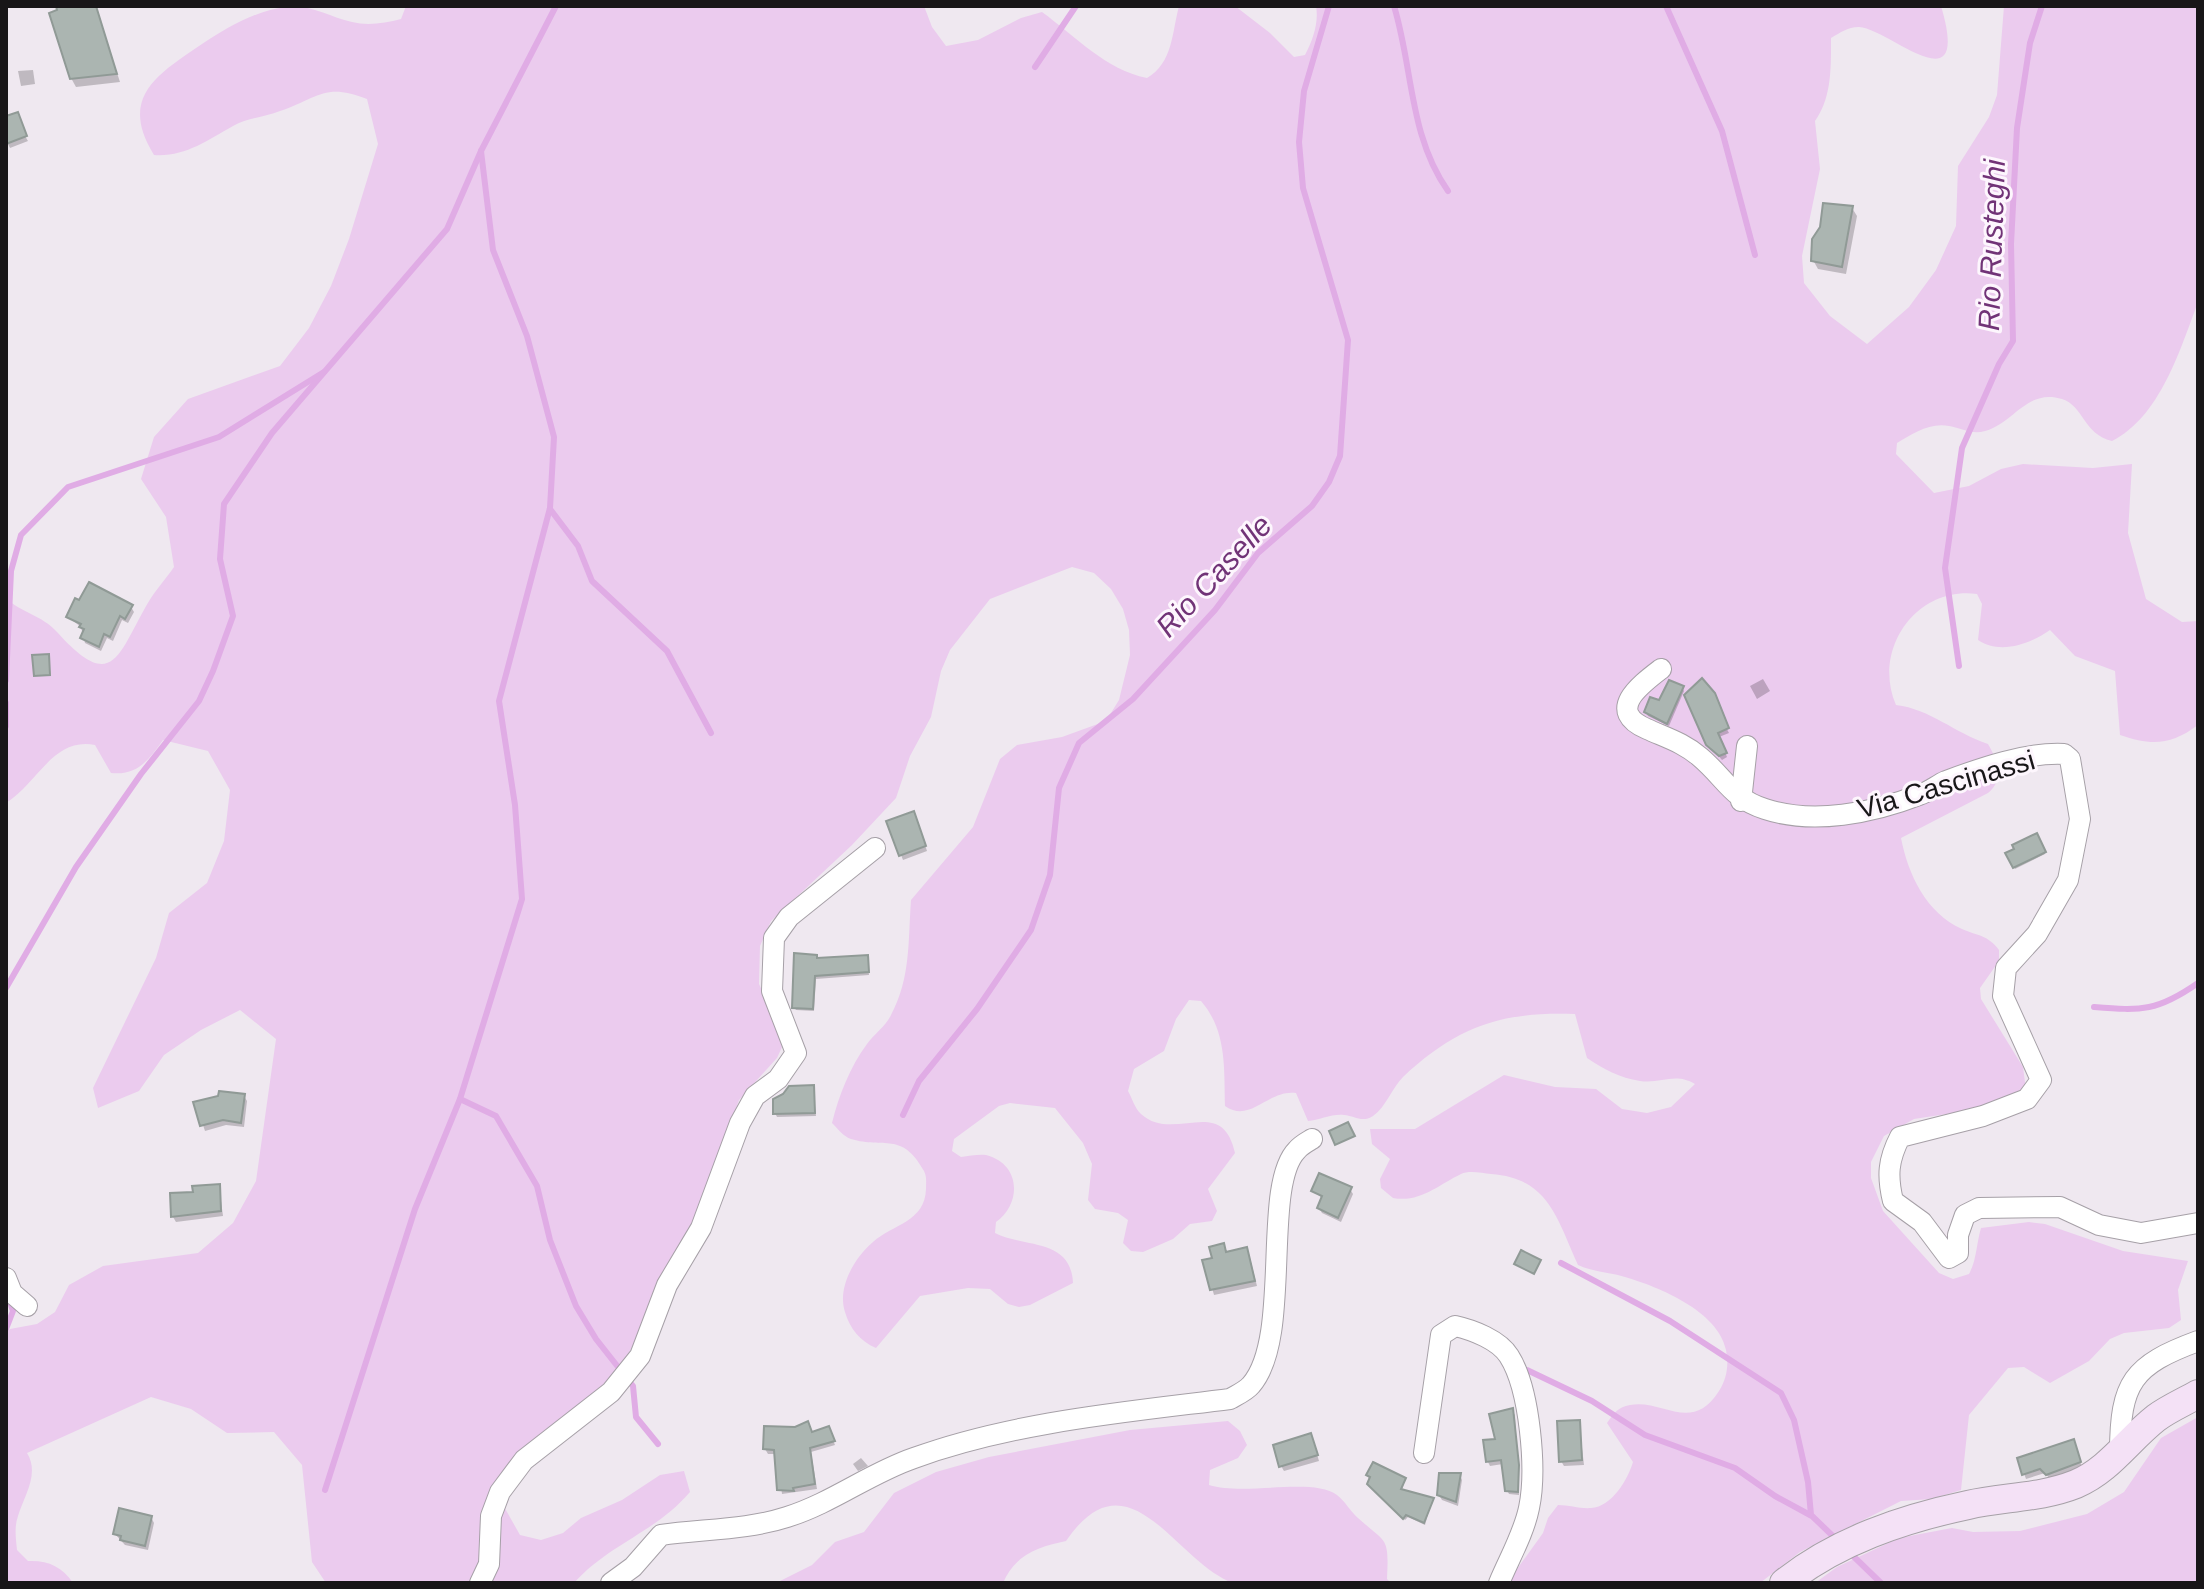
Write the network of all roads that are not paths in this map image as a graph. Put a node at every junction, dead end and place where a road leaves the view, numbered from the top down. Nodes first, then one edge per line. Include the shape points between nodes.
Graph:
1 (1661, 669) dead end
2 (1747, 746) dead end
3 (1741, 801) junction
4 (875, 848) dead end
5 (1312, 1139) dead end
6 (2198, 1223) edge
7 (6, 1278) edge
8 (27, 1306) dead end
9 (2198, 1341) edge
10 (2198, 1394) edge
11 (1424, 1453) dead end
12 (2120, 1453) junction
13 (480, 1583) edge
14 (611, 1583) edge
15 (1499, 1583) edge
16 (1784, 1583) edge

1 - 3 street via 1628,700 1635,724 1679,741
2 - 3 street
3 - 6 street, Via Cascinassi via 1787,814 1835,817 1919,795 2033,755 2064,754 2070,759 2080,819 2068,880 2037,934 2006,968 2003,996 2041,1080 2027,1099 1900,1137 1890,1157 1893,1201 1922,1222 1949,1258 1958,1253 1965,1215 1979,1208 2060,1207 2099,1225 2141,1233
4 - 13 street via 789,917 774,938 772,991 796,1053 778,1079 755,1096 740,1123 701,1228 667,1285 640,1356 611,1392 524,1460 500,1492 491,1516 489,1564
5 - 14 street via 1296,1150 1281,1188 1266,1353 1251,1385 1230,1399 997,1435 912,1458 787,1517 661,1535
7 - 8 street via 18,1302
9 - 12 street via 2144,1365 2128,1388 2120,1419
10 - 12 street via 2156,1418
11 - 15 street via 1441,1335 1455,1326 1477,1331 1508,1354 1522,1394 1534,1469 1529,1511
12 - 16 street via 2073,1485 1890,1525 1815,1559

